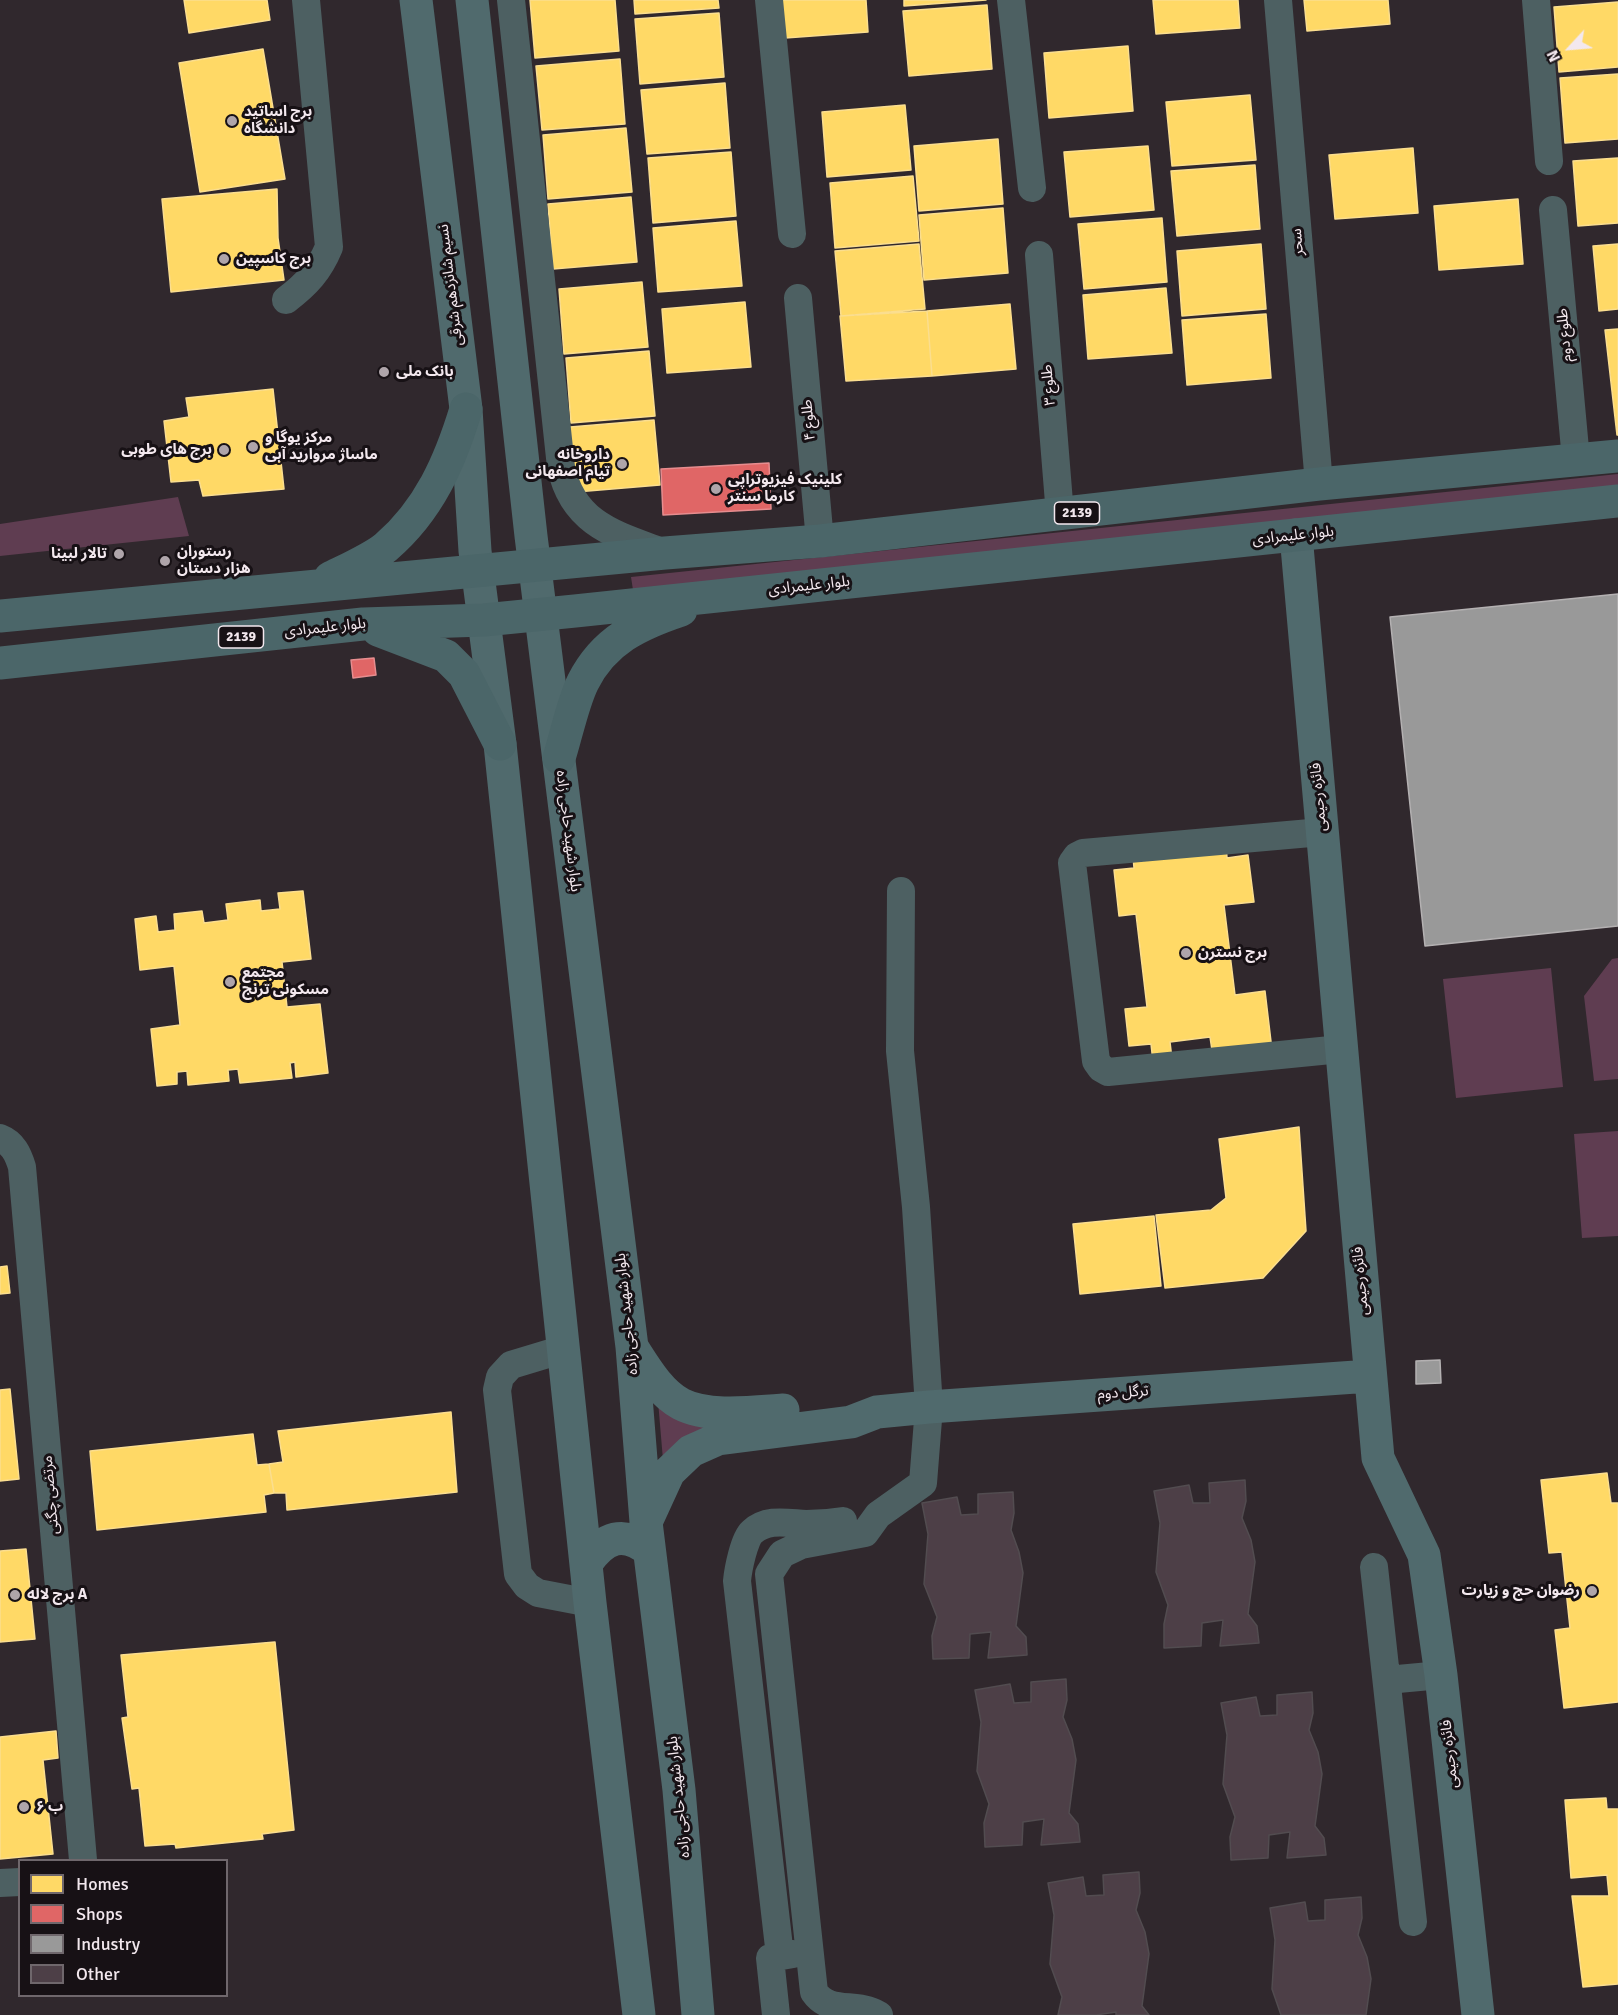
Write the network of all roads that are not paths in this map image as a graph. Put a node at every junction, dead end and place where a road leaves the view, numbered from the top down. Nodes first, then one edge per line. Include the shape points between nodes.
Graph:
1 (306, 0) edge
2 (416, 0) edge
3 (472, 0) edge
4 (511, 0) edge
5 (769, 0) edge
6 (1011, 0) edge
7 (1278, 0) edge
8 (1536, 0) edge
9 (1549, 161) dead end
10 (1032, 188) dead end
11 (1553, 210) dead end
12 (792, 234) dead end
13 (1039, 255) dead end
14 (798, 298) dead end
15 (285, 300) dead end
16 (510, 336) junction
17 (457, 341) junction
18 (466, 409) junction
19 (1618, 456) edge
20 (1576, 460) junction
21 (1319, 484) junction
22 (1618, 501) edge
23 (1060, 515) junction
24 (1296, 535) junction
25 (820, 541) junction
26 (665, 553) junction
27 (537, 566) junction
28 (477, 571) junction
29 (318, 585) junction
30 (725, 595) junction
31 (542, 614) junction
32 (0, 616) edge
33 (484, 620) junction
34 (363, 624) junction
35 (0, 663) edge
36 (500, 744) junction
37 (559, 758) junction
38 (1322, 832) junction
39 (901, 891) dead end
40 (1341, 1049) junction
41 (0, 1138) edge
42 (632, 1347) junction
43 (564, 1349) junction
44 (1370, 1376) junction
45 (929, 1407) junction
46 (877, 1412) junction
47 (878, 1515) junction
48 (647, 1536) junction
49 (586, 1562) junction
50 (1374, 1567) dead end
51 (590, 1603) junction
52 (1441, 1675) junction
53 (1387, 1680) junction
54 (83, 1859) edge
55 (18, 1882) edge
56 (0, 1883) edge
57 (1413, 1922) dead end
58 (810, 1952) junction
59 (780, 1956) junction
60 (639, 2015) edge
61 (698, 2015) edge
62 (776, 2015) edge
63 (879, 2015) edge
64 (1478, 2015) edge

1 - 15 street via 329,247 306,284
2 - 17 main road, نسیم شانزدهم شرقی
3 - 16 main road
4 - 26 street via 565,485 597,525
5 - 12 street
6 - 10 street
7 - 21 street, سحر
8 - 9 street
11 - 20 street, طلوع دوم
13 - 23 street, طلوع ۳
14 - 25 street, طلوع ۴
16 - 17 main road via 500,354 485,361 469,357
16 - 27 main road
17 - 18 main road, نسیم شانزدهم شرقی
18 - 28 main road, نسیم شانزدهم شرقی
18 - 29 main road via 435,489 413,518 385,548
19 - 20 main road, 2139
20 - 21 main road, 2139
21 - 23 main road, 2139
22 - 24 main road, بلوار علیمرادی
23 - 25 main road, 2139
24 - 30 main road, بلوار علیمرادی
24 - 38 main road, فائزه رحیمی
25 - 26 main road, 2139
26 - 27 main road, 2139
27 - 28 main road
27 - 31 main road, بلوار شهید حاجی زاده
28 - 29 main road
28 - 33 main road, نسیم شانزدهم شرقی
29 - 32 main road
30 - 31 main road, بلوار علیمرادی
30 - 37 main road via 648,621 612,643 583,682
31 - 33 main road, بلوار علیمرادی
31 - 37 main road, بلوار شهید حاجی زاده
33 - 34 main road, بلوار علیمرادی / 2139
33 - 36 main road
34 - 35 main road, بلوار علیمرادی / 2139
34 - 36 main road via 446,656 464,674
36 - 43 main road
37 - 42 main road, بلوار شهید حاجی زاده
38 - 40 main road, فائزه رحیمی
38 - 40 street via 1083,853 1072,863 1096,1061 1101,1068 1108,1072
39 - 45 street via 900,1051 916,1207
40 - 44 main road, فائزه رحیمی
41 - 54 street, مرتضی چگنی via 17,1153 22,1167
42 - 46 main road, ترگل دوم via 663,1390 681,1404 739,1413 842,1405
42 - 48 main road, بلوار شهید حاجی زاده
43 - 49 main road
43 - 51 street via 511,1365 500,1377 497,1389 518,1574 538,1593
44 - 45 main road, ترگل دوم
44 - 52 main road, فائزه رحیمی via 1378,1458 1424,1555
45 - 46 main road, ترگل دوم
45 - 47 street via 923,1482
46 - 48 main road, ترگل دوم via 851,1422 718,1439 691,1451 669,1472
47 - 58 street via 865,1533 801,1545 782,1554 769,1574
47 - 59 street via 835,1522 767,1523 750,1534 739,1568 737,1581
48 - 49 main road via 609,1541
48 - 61 main road, بلوار شهید حاجی زاده via 680,1790
49 - 51 main road
50 - 53 street
51 - 60 main road
52 - 53 street
52 - 64 main road, فائزه رحیمی
53 - 57 street
55 - 56 street
58 - 59 street
58 - 63 street via 814,1992 820,2003
59 - 62 street via 770,1958 769,1963

